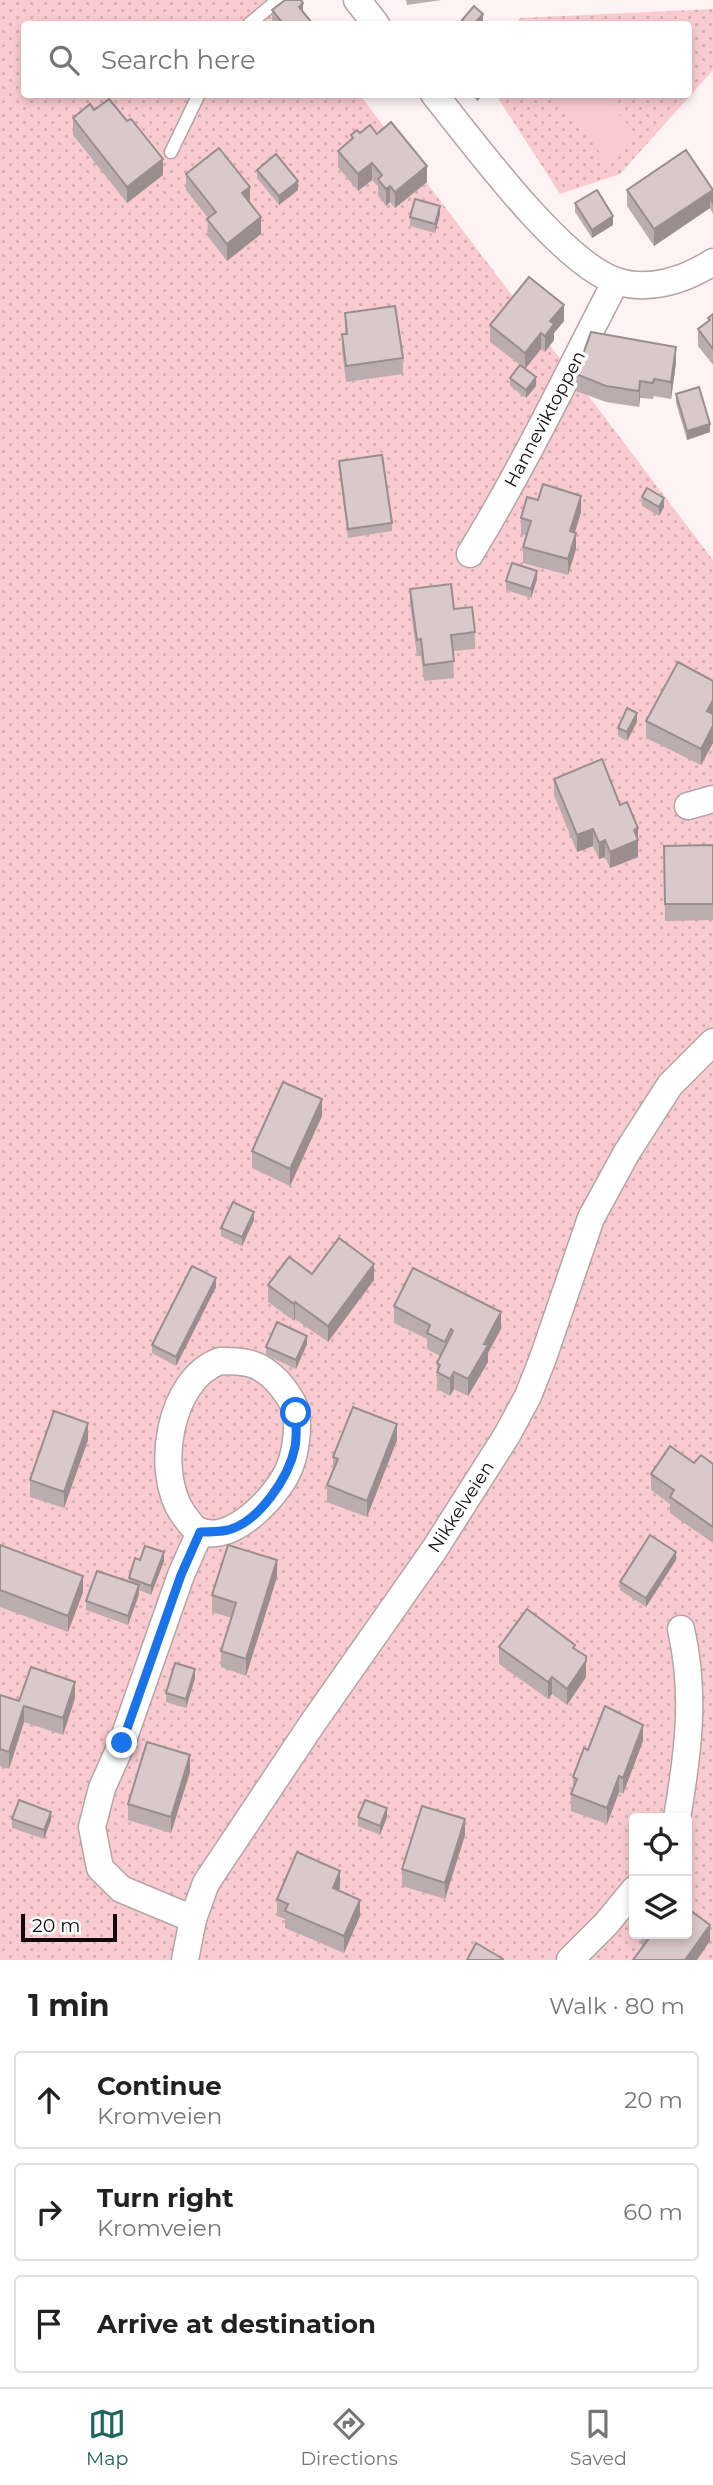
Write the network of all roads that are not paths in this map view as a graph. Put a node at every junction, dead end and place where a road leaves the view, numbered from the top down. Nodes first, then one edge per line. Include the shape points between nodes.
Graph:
1 (278, 0) edge
2 (358, 0) edge
3 (253, 21) edge
4 (374, 21) edge
5 (198, 98) edge
6 (437, 98) edge
7 (171, 152) dead end
8 (713, 262) edge
9 (616, 281) junction
10 (470, 554) dead end
11 (713, 1042) edge
12 (200, 1532) junction
13 (681, 1629) dead end
14 (678, 1813) edge
15 (629, 1896) edge
16 (193, 1919) junction
17 (185, 1960) edge
18 (570, 1960) edge

1 - 3 lane
2 - 4 street
5 - 7 lane
6 - 9 street via 549,232 587,265
8 - 9 street via 693,275 653,286
9 - 10 street, Hanneviktoppen
11 - 16 street, Nikkelveien via 670,1085 626,1152 591,1218 543,1358 507,1435 434,1550 222,1855
12 - 12 street via 229,1530 251,1518 288,1471 295,1445 296,1413 285,1390 269,1373 246,1361 220,1361 198,1373 182,1400 171,1433 167,1464 176,1503
12 - 16 street via 102,1787 92,1827 100,1868 121,1889
13 - 14 street via 687,1654 690,1740
15 - 18 street
16 - 17 street, Nikkelveien

